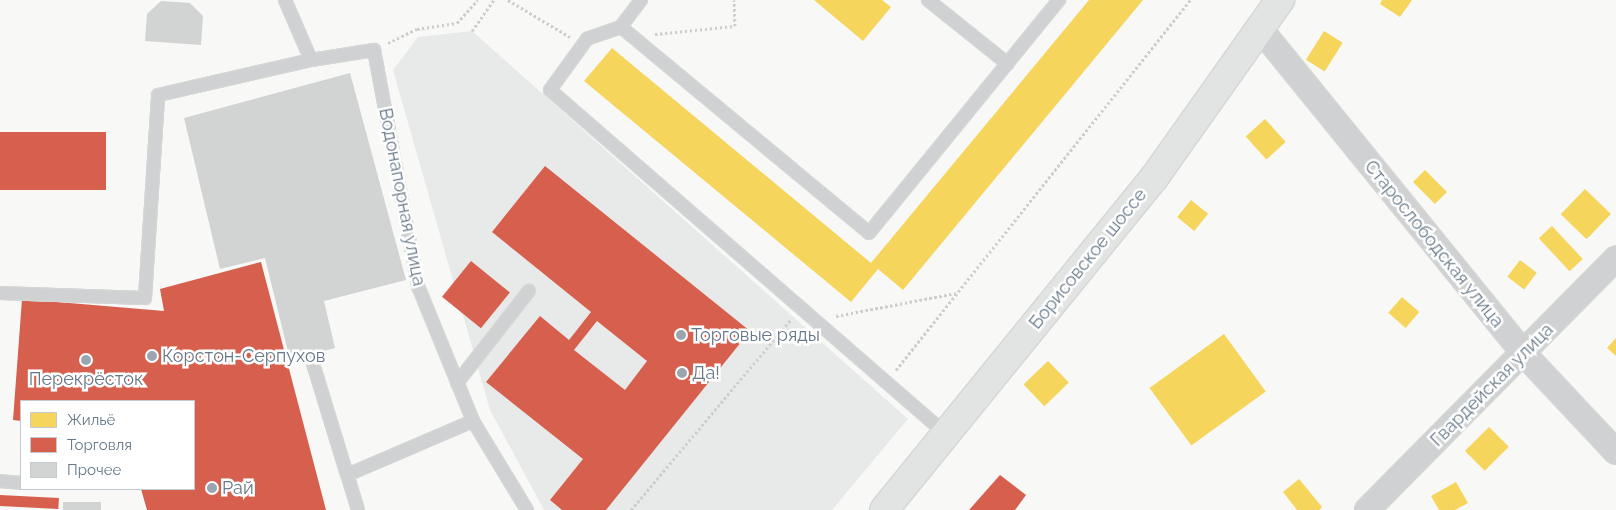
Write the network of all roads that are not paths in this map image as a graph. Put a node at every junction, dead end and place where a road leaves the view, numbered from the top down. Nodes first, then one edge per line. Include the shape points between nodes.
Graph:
1 (285, 0) edge
2 (641, 0) edge
3 (928, 0) edge
4 (1059, 0) edge
5 (1280, 0) edge
6 (620, 27) junction
7 (1260, 30) junction
8 (311, 60) junction
9 (1008, 64) junction
10 (1616, 258) edge
11 (529, 291) dead end
12 (0, 293) edge
13 (0, 303) edge
14 (1524, 354) junction
15 (310, 357) dead end
16 (458, 383) junction
17 (473, 421) junction
18 (947, 435) junction
19 (1616, 452) edge
20 (347, 475) junction
21 (0, 482) edge
22 (20, 483) edge
23 (358, 510) edge
24 (527, 510) edge
25 (884, 510) edge
26 (1367, 510) edge

1 - 8 lane
2 - 6 lane
3 - 9 lane
4 - 9 lane
5 - 7 main road, Борисовское шоссе
6 - 9 lane via 869,233
6 - 18 lane via 583,44 550,90
7 - 14 street, Старослободская улица
7 - 18 main road, Борисовское шоссе via 1154,178
8 - 12 lane via 158,95 145,298
8 - 16 lane, Водонапорная улица via 374,50 418,286
10 - 14 street, Гвардейская улица
11 - 16 lane
12 - 13 lane
14 - 19 street, Старослободская улица
14 - 26 street, Гвардейская улица
15 - 20 lane
16 - 17 lane, Водонапорная улица
17 - 20 lane
17 - 24 lane, Водонапорная улица
18 - 25 main road, Борисовское шоссе
20 - 23 lane
21 - 22 lane

